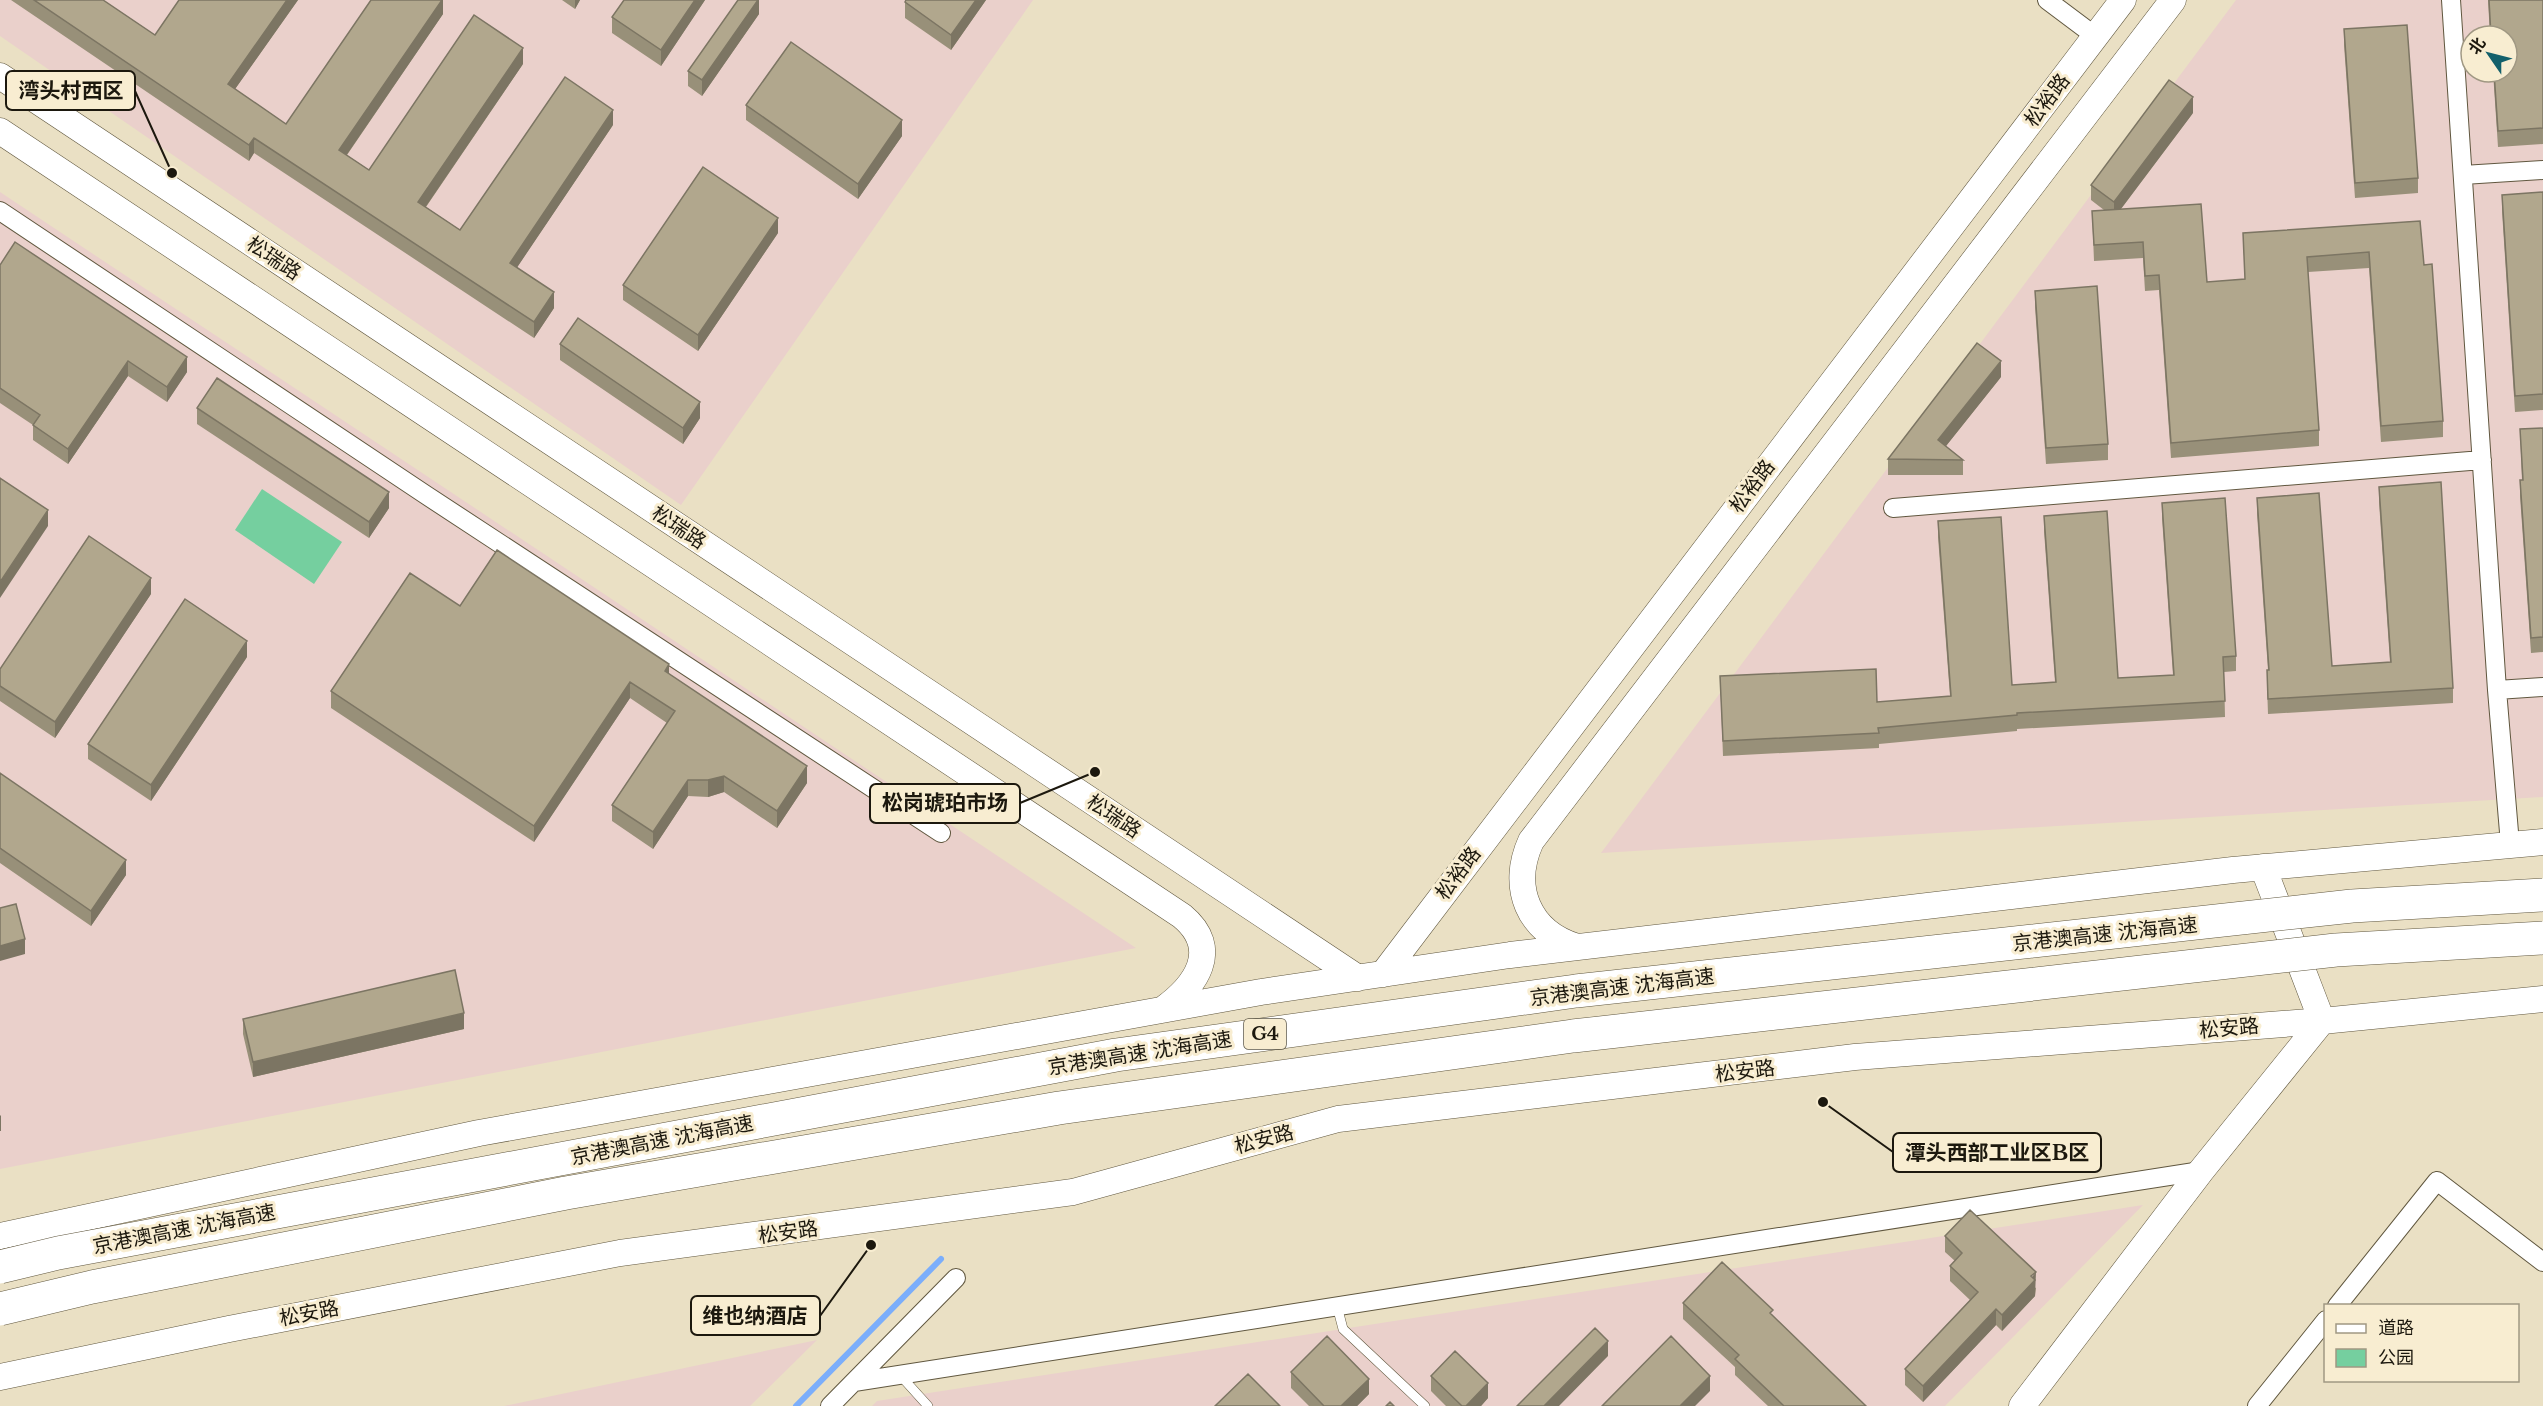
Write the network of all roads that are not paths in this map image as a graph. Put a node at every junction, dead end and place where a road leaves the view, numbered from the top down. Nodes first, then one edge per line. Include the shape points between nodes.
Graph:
1 (2046, 0) edge
2 (2122, 0) edge
3 (2173, 0) edge
4 (2451, 0) edge
5 (2095, 36) junction
6 (0, 76) edge
7 (0, 131) edge
8 (2543, 170) edge
9 (2463, 175) junction
10 (0, 210) edge
11 (2482, 460) junction
12 (1893, 508) dead end
13 (2543, 687) edge
14 (2498, 690) junction
15 (942, 833) dead end
16 (2543, 842) edge
17 (2510, 844) junction
18 (2263, 867) junction
19 (2543, 895) edge
20 (2543, 938) edge
21 (1577, 947) junction
22 (1383, 974) junction
23 (1358, 978) junction
24 (2543, 999) edge
25 (1162, 1010) junction
26 (2322, 1021) junction
27 (2201, 1171) junction
28 (0, 1236) edge
29 (2543, 1262) edge
30 (0, 1267) edge
31 (956, 1278) dead end
32 (2338, 1304) edge
33 (1337, 1306) junction
34 (0, 1309) edge
35 (2324, 1321) edge
36 (900, 1375) junction
37 (0, 1377) edge
38 (854, 1382) junction
39 (2260, 1405) edge
40 (830, 1406) edge
41 (928, 1406) edge
42 (1425, 1406) edge
43 (2022, 1406) edge

1 - 5 street
2 - 5 street, 松裕路
3 - 21 street, 松裕路 via 1531,841 1521,870 1523,896 1533,916 1551,934
4 - 9 street
5 - 22 street, 松裕路
6 - 23 street, 松瑞路
7 - 25 street via 1182,916 1199,933 1203,952 1187,987
8 - 9 street
9 - 11 street
10 - 15 street
11 - 12 street
11 - 14 street
13 - 14 street
14 - 17 street
16 - 17 street
17 - 18 street
18 - 21 street
18 - 26 street
19 - 30 highway, 京港澳高速 沈海高速 / G4, bridge via 2352,906 1576,991 1116,1055 70,1250
20 - 34 highway, 京港澳高速 沈海高速 / G4, bridge via 2336,951 1573,1036 1059,1108 566,1193 92,1287
21 - 22 street
22 - 23 street
23 - 25 street
24 - 26 street, 松安路
25 - 28 street via 479,1133
26 - 27 street
26 - 37 street, 松安路 via 1855,1057 1338,1119 1073,1192 620,1253
27 - 33 street
27 - 43 street
29 - 32 street via 2437,1181
31 - 38 street
33 - 36 street
33 - 42 lane via 1343,1329
35 - 39 street
36 - 38 street
36 - 41 lane
38 - 40 street

